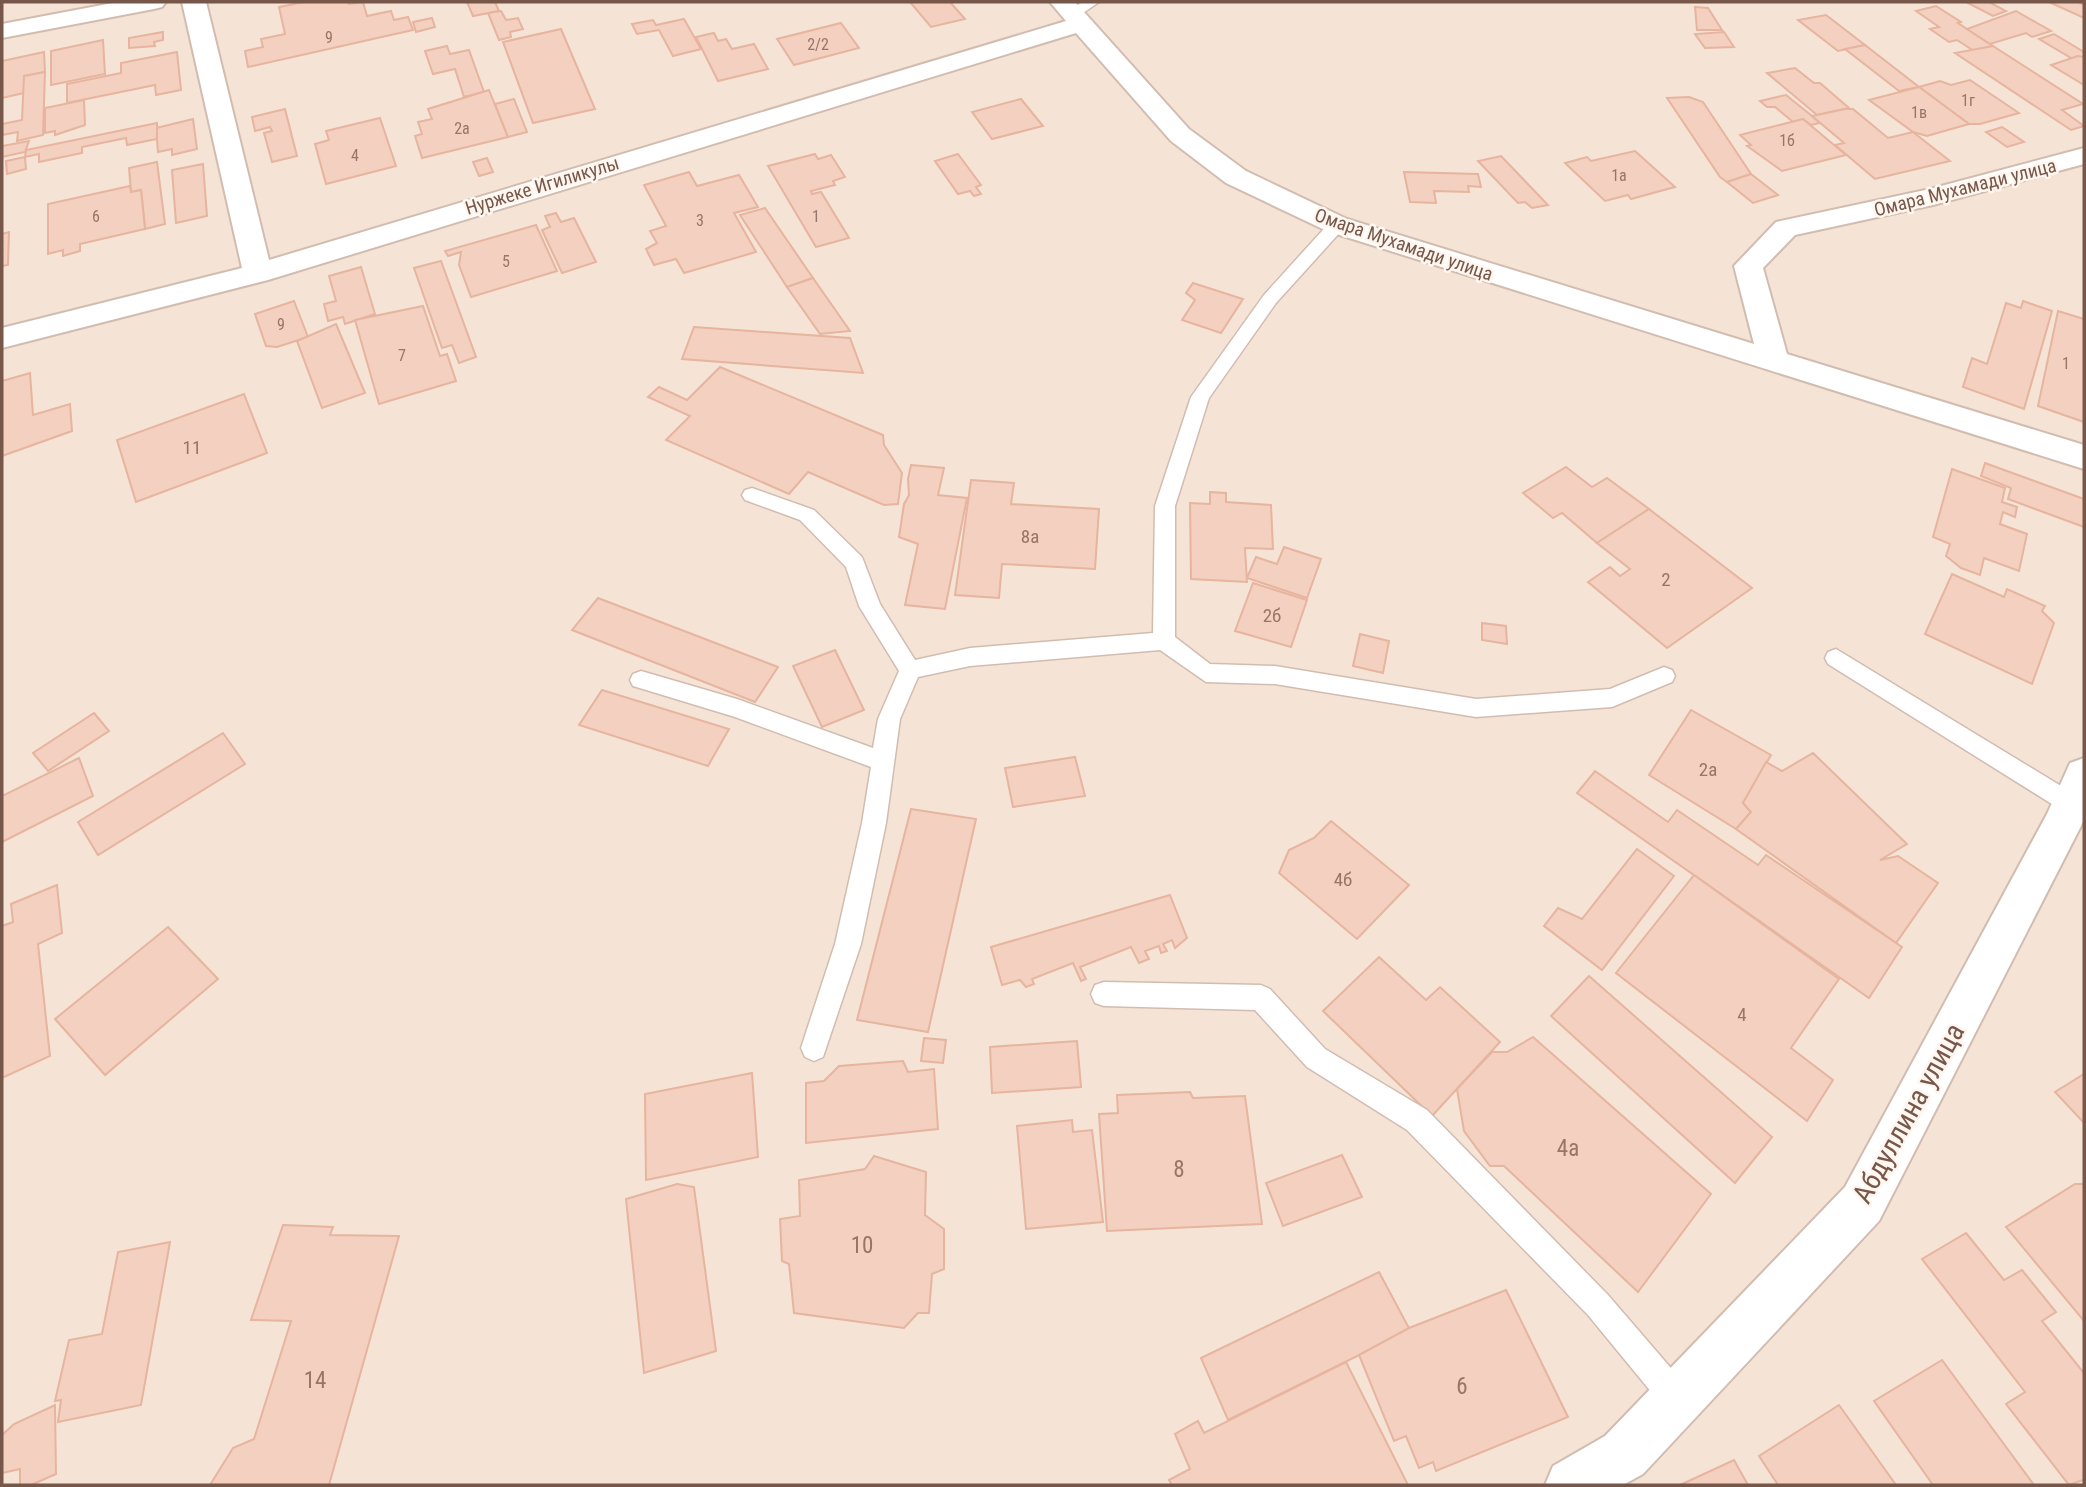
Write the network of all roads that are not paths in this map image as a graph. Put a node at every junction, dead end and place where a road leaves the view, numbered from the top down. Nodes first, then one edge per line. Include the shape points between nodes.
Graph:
1 (154, 2) edge
2 (194, 2) edge
3 (1077, 10) edge
4 (2, 31) edge
5 (2084, 156) edge
6 (1337, 225) junction
7 (258, 272) junction
8 (2, 338) edge
9 (1773, 358) junction
10 (2084, 457) edge
11 (752, 495) dead end
12 (1164, 641) junction
13 (1836, 658) dead end
14 (910, 670) junction
15 (1664, 677) dead end
16 (641, 680) dead end
17 (883, 762) junction
18 (2078, 789) edge
19 (1104, 994) dead end
20 (814, 1048) dead end
21 (1677, 1399) junction
22 (1572, 1485) edge

1 - 4 street
2 - 7 street
3 - 6 street, Омара Мухамади улица via 1180,135 1236,177
3 - 7 street, Нуржеке Игиликулы
5 - 9 street, Омара Мухамади улица via 1933,197 1786,228 1748,266
6 - 9 street, Омара Мухамади улица
6 - 12 lane via 1270,299 1200,397 1165,506
7 - 8 street, Нуржеке Игиликулы
9 - 10 street, Омара Мухамади улица
11 - 14 lane via 807,515 855,563 870,606
12 - 14 lane via 970,657
12 - 15 lane via 1206,673 1275,675 1476,708 1612,698
13 - 18 lane
14 - 17 lane via 889,719
16 - 17 lane via 737,708
17 - 20 lane via 848,944
18 - 21 street, Абдуллина улица via 1862,1203
19 - 21 lane via 1261,998 1316,1058 1417,1119 1598,1305
21 - 22 street, Абдуллина улица via 1624,1455

